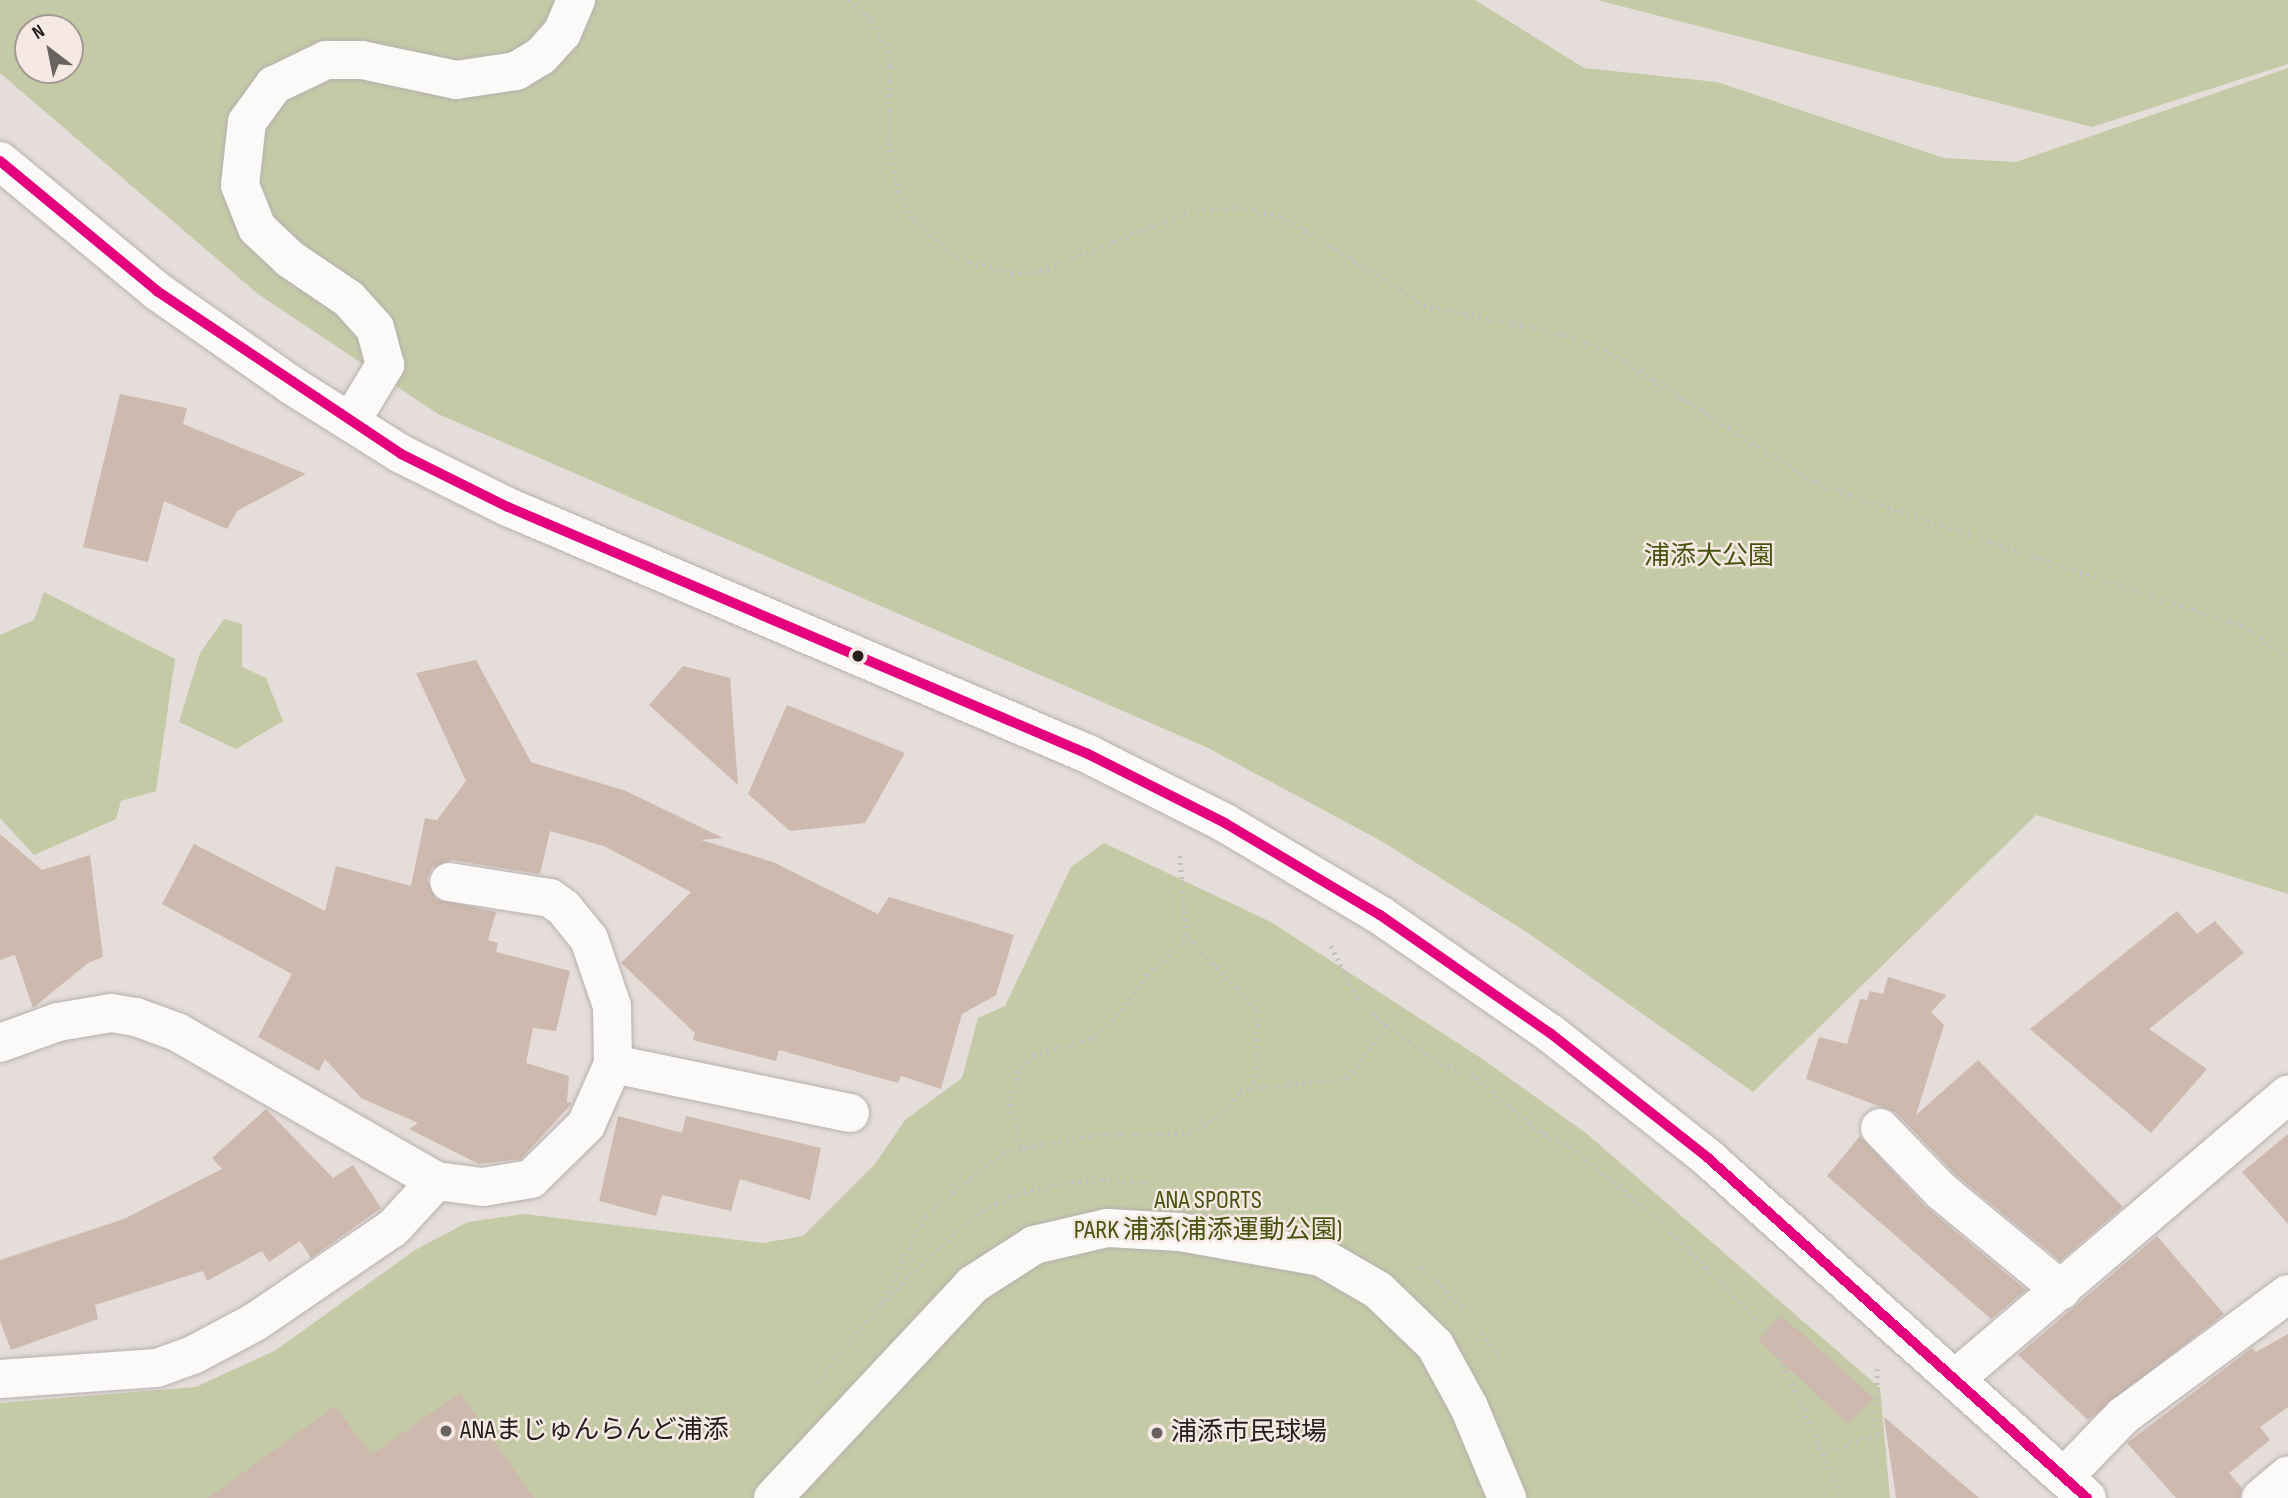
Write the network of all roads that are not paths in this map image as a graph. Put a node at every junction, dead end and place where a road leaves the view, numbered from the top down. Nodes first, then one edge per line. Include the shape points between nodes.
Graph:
1 (576, 0) edge
2 (0, 161) edge
3 (351, 421) junction
4 (450, 883) dead end
5 (0, 1043) edge
6 (613, 1064) junction
7 (2288, 1095) edge
8 (850, 1113) dead end
9 (1880, 1128) dead end
10 (436, 1181) junction
11 (2061, 1290) junction
12 (2288, 1294) edge
13 (0, 1379) edge
14 (1955, 1379) junction
15 (2288, 1475) edge
16 (2076, 1487) edge
17 (774, 1498) edge
18 (1507, 1498) edge
19 (2261, 1498) edge

1 - 3 street via 562,33 541,56 516,71 456,80 362,60 326,60 274,85 247,122 240,185 257,228 272,245 349,299 374,328 385,365
2 - 3 street via 157,291
3 - 14 street via 508,507 1076,749 1299,864 1461,969 1632,1096
4 - 6 street via 550,898 580,922 612,1006
5 - 10 street via 58,1022 111,1013 136,1017 177,1032
6 - 8 street
6 - 10 street via 586,1125 531,1179 495,1187
7 - 11 street
9 - 11 street via 1941,1191
10 - 13 street via 393,1228 255,1322 193,1354 157,1368
11 - 14 street
12 - 16 street via 2123,1416
14 - 16 street
15 - 19 street
17 - 18 street via 972,1284 1034,1245 1107,1228 1180,1232 1321,1257 1378,1290 1435,1345 1469,1407

